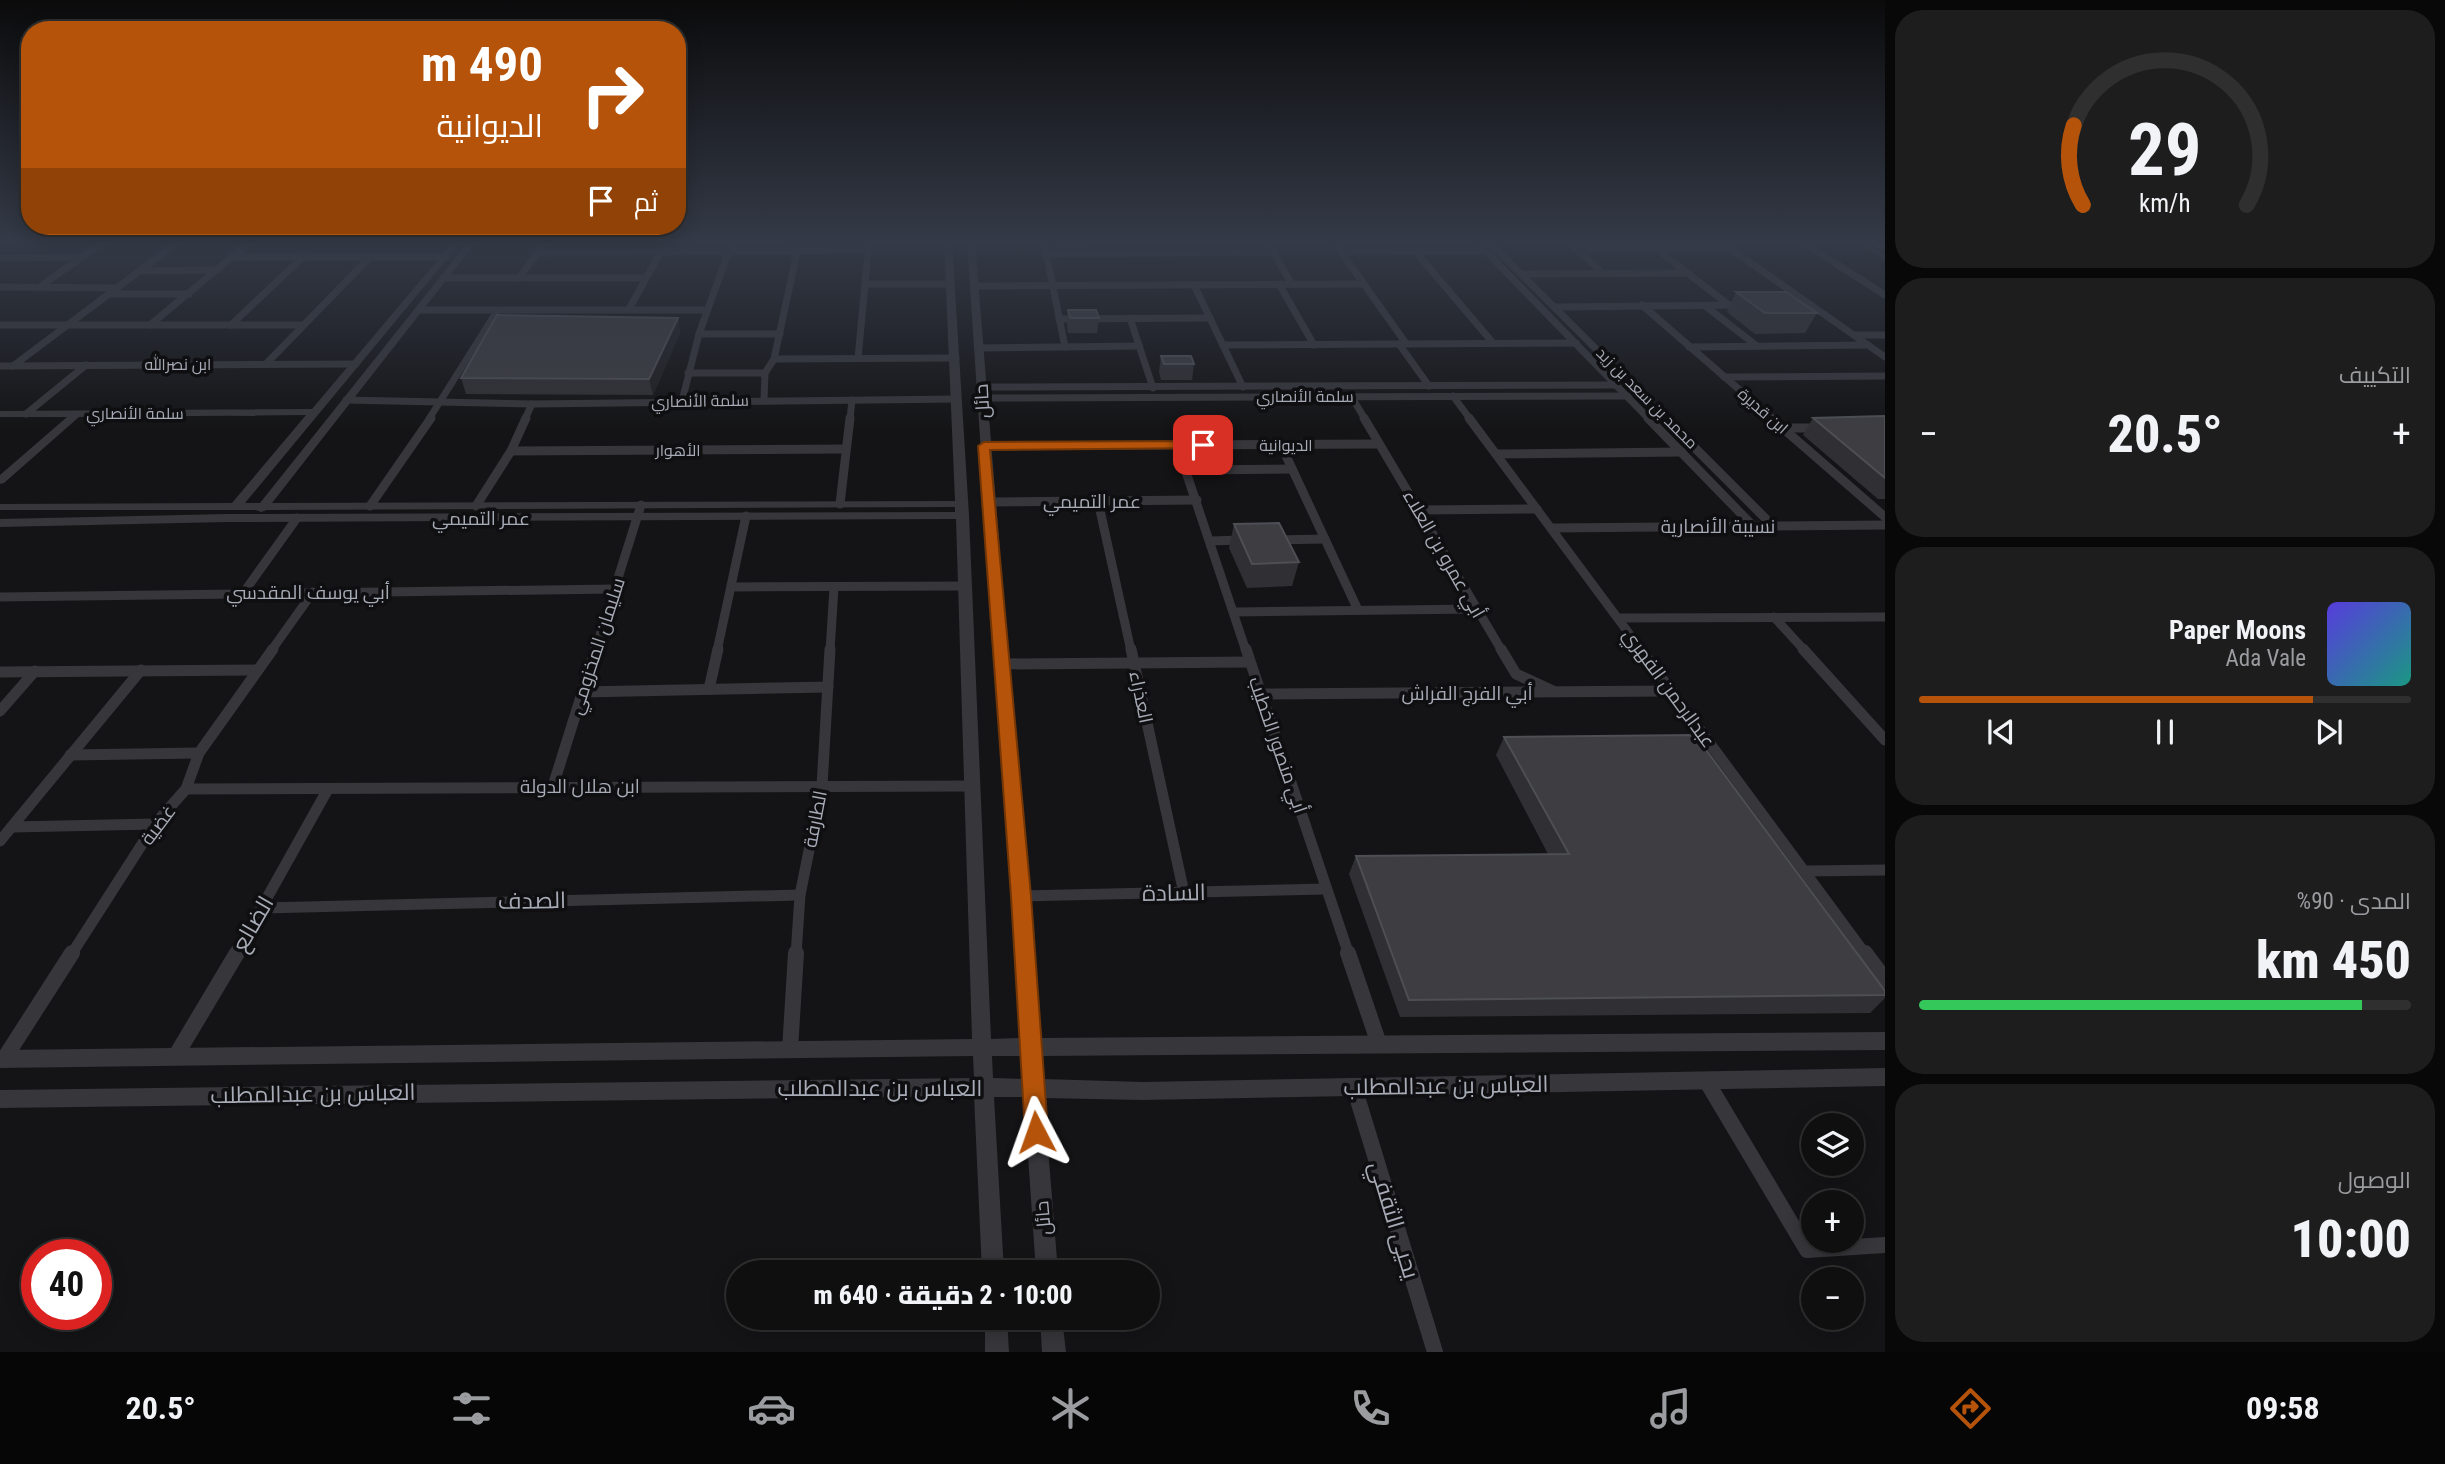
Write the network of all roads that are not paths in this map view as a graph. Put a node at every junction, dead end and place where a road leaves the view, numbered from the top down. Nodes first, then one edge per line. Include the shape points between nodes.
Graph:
1 (94, 305) edge
2 (175, 305) edge
3 (252, 305) edge
4 (323, 305) edge
5 (404, 305) edge
6 (423, 305) edge
7 (631, 305) edge
8 (709, 305) edge
9 (786, 305) edge
10 (864, 305) edge
11 (952, 305) edge
12 (975, 305) edge
13 (1056, 305) edge
14 (1204, 305) edge
15 (1291, 305) edge
16 (1379, 305) edge
17 (1461, 305) edge
18 (1539, 305) edge
19 (1698, 305) edge
20 (1704, 305) edge
21 (1812, 305) edge
22 (1642, 306) junction
23 (1556, 307) joint
24 (629, 309) junction
25 (419, 310) junction
26 (497, 310) junction
27 (707, 310) junction
28 (1130, 318) junction
29 (1210, 318) junction
30 (1059, 319) junction
31 (0, 325) edge
32 (68, 325) junction
33 (150, 325) junction
34 (231, 325) junction
35 (303, 325) junction
36 (699, 334) junction
37 (780, 334) junction
38 (1854, 335) junction
39 (1885, 335) edge
40 (1493, 343) junction
41 (1576, 343) junction
42 (1399, 344) junction
43 (1223, 345) junction
44 (1314, 345) junction
45 (1868, 345) junction
46 (1066, 346) junction
47 (1139, 346) junction
48 (1757, 346) junction
49 (1689, 347) junction
50 (978, 348) junction
51 (1885, 357) edge
52 (858, 358) junction
53 (956, 358) junction
54 (775, 359) junction
55 (356, 363) junction
56 (266, 364) junction
57 (86, 365) junction
58 (0, 366) edge
59 (13, 366) junction
60 (688, 373) junction
61 (765, 373) junction
62 (1885, 376) edge
63 (1724, 377) junction
64 (1596, 385) junction
65 (1618, 385) junction
66 (1429, 386) junction
67 (1243, 387) junction
68 (1153, 388) junction
69 (982, 393) junction
70 (1351, 396) junction
71 (1453, 396) junction
72 (1608, 396) junction
73 (1628, 396) junction
74 (957, 399) junction
75 (346, 400) junction
76 (764, 400) junction
77 (852, 400) junction
78 (442, 401) junction
79 (682, 401) junction
80 (533, 404) junction
81 (312, 412) junction
82 (0, 414) edge
83 (26, 414) junction
84 (63, 414) junction
85 (76, 414) junction
86 (1783, 428) junction
87 (1834, 428) edge
88 (1281, 444) junction
89 (1379, 444) junction
90 (1177, 445) junction
91 (984, 446) junction
92 (846, 449) junction
93 (511, 451) junction
94 (1682, 452) junction
95 (1496, 454) junction
96 (1292, 469) junction
97 (0, 470) edge
98 (1186, 470) junction
99 (0, 481) edge
100 (1197, 500) junction
101 (1098, 501) junction
102 (988, 502) junction
103 (641, 505) junction
104 (840, 505) junction
105 (370, 506) junction
106 (476, 506) junction
107 (235, 507) junction
108 (0, 508) edge
109 (261, 509) junction
110 (1537, 509) junction
111 (962, 510) junction
112 (1420, 510) junction
113 (746, 516) junction
114 (1885, 517) edge
115 (227, 518) junction
116 (297, 518) junction
117 (638, 518) junction
118 (0, 523) edge
119 (1885, 525) edge
120 (1753, 526) junction
121 (1773, 526) junction
122 (1551, 528) junction
123 (1325, 539) junction
124 (1248, 540) edge
125 (1261, 540) edge
126 (1210, 541) junction
127 (966, 586) junction
128 (732, 587) junction
129 (834, 587) junction
130 (615, 589) junction
131 (244, 592) junction
132 (313, 592) junction
133 (0, 597) edge
134 (1476, 609) junction
135 (1358, 610) junction
136 (1234, 612) junction
137 (1774, 617) junction
138 (1885, 617) edge
139 (1618, 618) junction
140 (1250, 662) junction
141 (1133, 663) junction
142 (1002, 664) junction
143 (141, 670) junction
144 (258, 670) junction
145 (0, 671) edge
146 (35, 671) junction
147 (828, 687) junction
148 (709, 689) junction
149 (1672, 691) junction
150 (583, 692) junction
151 (1556, 692) junction
152 (1263, 694) junction
153 (0, 710) edge
154 (1885, 740) edge
155 (198, 753) junction
156 (70, 755) junction
157 (553, 786) junction
158 (822, 786) junction
159 (974, 786) junction
160 (186, 789) junction
161 (328, 789) junction
162 (155, 824) junction
163 (12, 827) junction
164 (0, 841) edge
165 (1885, 870) edge
166 (1805, 871) junction
167 (1326, 889) junction
168 (1184, 893) junction
169 (800, 895) junction
170 (1021, 896) junction
171 (263, 908) junction
172 (1885, 980) edge
173 (1885, 1041) edge
174 (1379, 1044) junction
175 (1030, 1047) junction
176 (981, 1048) junction
177 (790, 1050) junction
178 (175, 1057) junction
179 (2, 1059) edge
180 (1885, 1077) edge
181 (1707, 1082) junction
182 (983, 1087) junction
183 (1354, 1087) junction
184 (1033, 1089) junction
185 (0, 1098) edge
186 (1885, 1245) edge
187 (992, 1260) edge
188 (1046, 1260) edge
189 (996, 1330) edge
190 (1052, 1330) edge
191 (997, 1352) edge
192 (1054, 1352) edge
193 (1434, 1352) edge

1 - 32 street
2 - 33 street
3 - 34 street
4 - 35 street
5 - 55 street
6 - 25 street
7 - 24 street
8 - 27 street
9 - 37 street
10 - 52 street
11 - 53 street, حائل
12 - 50 street, حائل
13 - 30 street
14 - 29 street
15 - 44 street
16 - 42 street via 1405,342
17 - 40 street
18 - 41 street, محمد بن سعد بن زيد
19 - 22 street
20 - 48 street
21 - 38 street
22 - 23 street
22 - 49 street, ابن قديرة
23 - 121 street, محمد بن سعد بن زيد
24 - 26 street
24 - 27 street
25 - 26 street
25 - 75 street
26 - 78 street
27 - 36 street
28 - 29 street
28 - 30 street
28 - 47 street
29 - 43 street
30 - 46 street
31 - 32 street
32 - 33 street
32 - 59 street
33 - 34 street
34 - 35 street
35 - 56 street
36 - 37 street
36 - 60 street
37 - 54 street
38 - 39 street
38 - 45 street
40 - 41 street
40 - 42 street
41 - 65 street, محمد بن سعد بن زيد
42 - 44 street
42 - 66 street
43 - 44 street
43 - 67 street
45 - 48 street
45 - 51 street
46 - 47 street
46 - 50 street
47 - 68 street
48 - 49 street
49 - 63 street, ابن قديرة
50 - 69 street, حائل
52 - 53 street
52 - 54 street
53 - 74 street, حائل
54 - 61 street
55 - 56 street, ابن نصرالله
55 - 81 street
56 - 57 street, ابن نصرالله
57 - 59 street, ابن نصرالله
57 - 83 street
58 - 59 street, ابن نصرالله
60 - 61 street
60 - 79 street
61 - 76 street
62 - 63 street
63 - 86 street, ابن قديرة
64 - 65 street, سلمة الأنصاري
64 - 66 street, سلمة الأنصاري
64 - 72 street via 1614,391
65 - 73 street, محمد بن سعد بن زيد
66 - 67 street, سلمة الأنصاري
67 - 68 street, سلمة الأنصاري
68 - 69 street, سلمة الأنصاري
69 - 70 street, سلمة الأنصاري
69 - 91 street, حائل
70 - 71 street, سلمة الأنصاري
70 - 89 street, أبي عمرو بن العلاء
71 - 72 street, سلمة الأنصاري
71 - 95 street, عبدالرحمن الفهري
72 - 73 street, سلمة الأنصاري
73 - 94 street, محمد بن سعد بن زيد
74 - 77 street, سلمة الأنصاري
74 - 111 street, حائل
75 - 78 street, سلمة الأنصاري
75 - 109 street
76 - 77 street, سلمة الأنصاري
76 - 79 street, سلمة الأنصاري
77 - 92 street
78 - 80 street, سلمة الأنصاري
78 - 105 street
79 - 80 street, سلمة الأنصاري
80 - 93 street
81 - 85 street, سلمة الأنصاري
81 - 107 street
82 - 83 street, سلمة الأنصاري
83 - 84 street, سلمة الأنصاري
84 - 85 street, سلمة الأنصاري
84 - 97 street
85 - 99 street
86 - 87 street
86 - 114 street, ابن قديرة
88 - 89 street, الديوانية
88 - 90 street, الديوانية
88 - 96 street
89 - 112 street, أبي عمرو بن العلاء
90 - 91 street, الديوانية
90 - 98 street, أبي منصور الخطيب
91 - 102 street, حائل
92 - 93 street, الأهوار
92 - 104 street
93 - 106 street
94 - 95 street
94 - 120 street, محمد بن سعد بن زيد
95 - 110 street, عبدالرحمن الفهري
96 - 98 street
96 - 123 street
98 - 100 street, أبي منصور الخطيب
100 - 101 street, عمر التميمي
100 - 126 street, أبي منصور الخطيب
101 - 102 street, عمر التميمي
101 - 141 street, العذراء
102 - 142 street, حائل
103 - 104 street
103 - 106 street
103 - 117 street, سليمان المخزومي
104 - 111 street
105 - 106 street
105 - 109 street
107 - 108 street
107 - 109 street
107 - 115 street
110 - 112 street
110 - 122 street, عبدالرحمن الفهري
111 - 113 street, عمر التميمي
111 - 127 street, حائل
112 - 134 street, أبي عمرو بن العلاء
113 - 117 street, عمر التميمي
113 - 128 street
115 - 116 street, عمر التميمي
115 - 118 street, عمر التميمي
116 - 117 street, عمر التميمي
116 - 131 street
117 - 130 street, سليمان المخزومي
119 - 121 street, نسيبة الأنصارية
120 - 121 street, نسيبة الأنصارية
120 - 122 street, نسيبة الأنصارية
122 - 139 street, عبدالرحمن الفهري
123 - 125 street
123 - 135 street
124 - 126 street
126 - 136 street, أبي منصور الخطيب
127 - 129 street
127 - 159 street, حائل
128 - 129 street
128 - 148 street
129 - 147 street, الطارفة
130 - 132 street, أبي يوسف المقدسي
130 - 150 street, سليمان المخزومي
131 - 132 street, أبي يوسف المقدسي
131 - 133 street, أبي يوسف المقدسي
132 - 144 street, غضية
134 - 135 street
134 - 151 street, أبي عمرو بن العلاء via 1516,674
135 - 136 street
136 - 140 street, أبي منصور الخطيب
137 - 138 street
137 - 139 street
137 - 154 street
139 - 149 street, عبدالرحمن الفهري
140 - 141 street
140 - 152 street, أبي منصور الخطيب
141 - 142 street
141 - 168 street, العذراء
142 - 170 street, حائل
143 - 144 street
143 - 146 street
143 - 156 street
144 - 155 street, غضية
145 - 146 street
146 - 153 street
147 - 148 street
147 - 158 street, الطارفة
148 - 150 street
149 - 151 street, أبي الفرج الفراش
149 - 166 street, عبدالرحمن الفهري
150 - 157 street, سليمان المخزومي
151 - 152 street, أبي الفرج الفراش
152 - 167 street, أبي منصور الخطيب
155 - 156 street
155 - 160 street, غضية
156 - 163 street
157 - 158 street, ابن هلال الدولة
157 - 161 street, ابن هلال الدولة
158 - 159 street, ابن هلال الدولة
158 - 169 street, الطارفة
159 - 176 street, حائل
160 - 161 street, ابن هلال الدولة
160 - 162 street, غضية
161 - 171 street, الضالع
162 - 163 street
162 - 179 street, غضية
163 - 164 street
165 - 166 street
166 - 172 street, عبدالرحمن الفهري
167 - 168 street, السادة
167 - 174 street, أبي منصور الخطيب
168 - 170 street, السادة
169 - 171 street, الصدف
169 - 177 street, الطارفة
170 - 175 street, حائل
171 - 178 street, الضالع
173 - 174 street, العباس بن عبدالمطلب
174 - 175 street, العباس بن عبدالمطلب
175 - 176 street, العباس بن عبدالمطلب
175 - 184 street, حائل
176 - 177 street, العباس بن عبدالمطلب
176 - 182 street, حائل
177 - 178 street, العباس بن عبدالمطلب
178 - 179 street, العباس بن عبدالمطلب
180 - 181 street, العباس بن عبدالمطلب
181 - 183 street, العباس بن عبدالمطلب
181 - 186 street via 1807,1250
182 - 184 street, العباس بن عبدالمطلب
182 - 185 street, العباس بن عبدالمطلب
182 - 187 street, حائل
183 - 184 street, العباس بن عبدالمطلب
183 - 193 street, يحيى الثقفي
184 - 188 street, حائل
189 - 191 street
190 - 192 street

